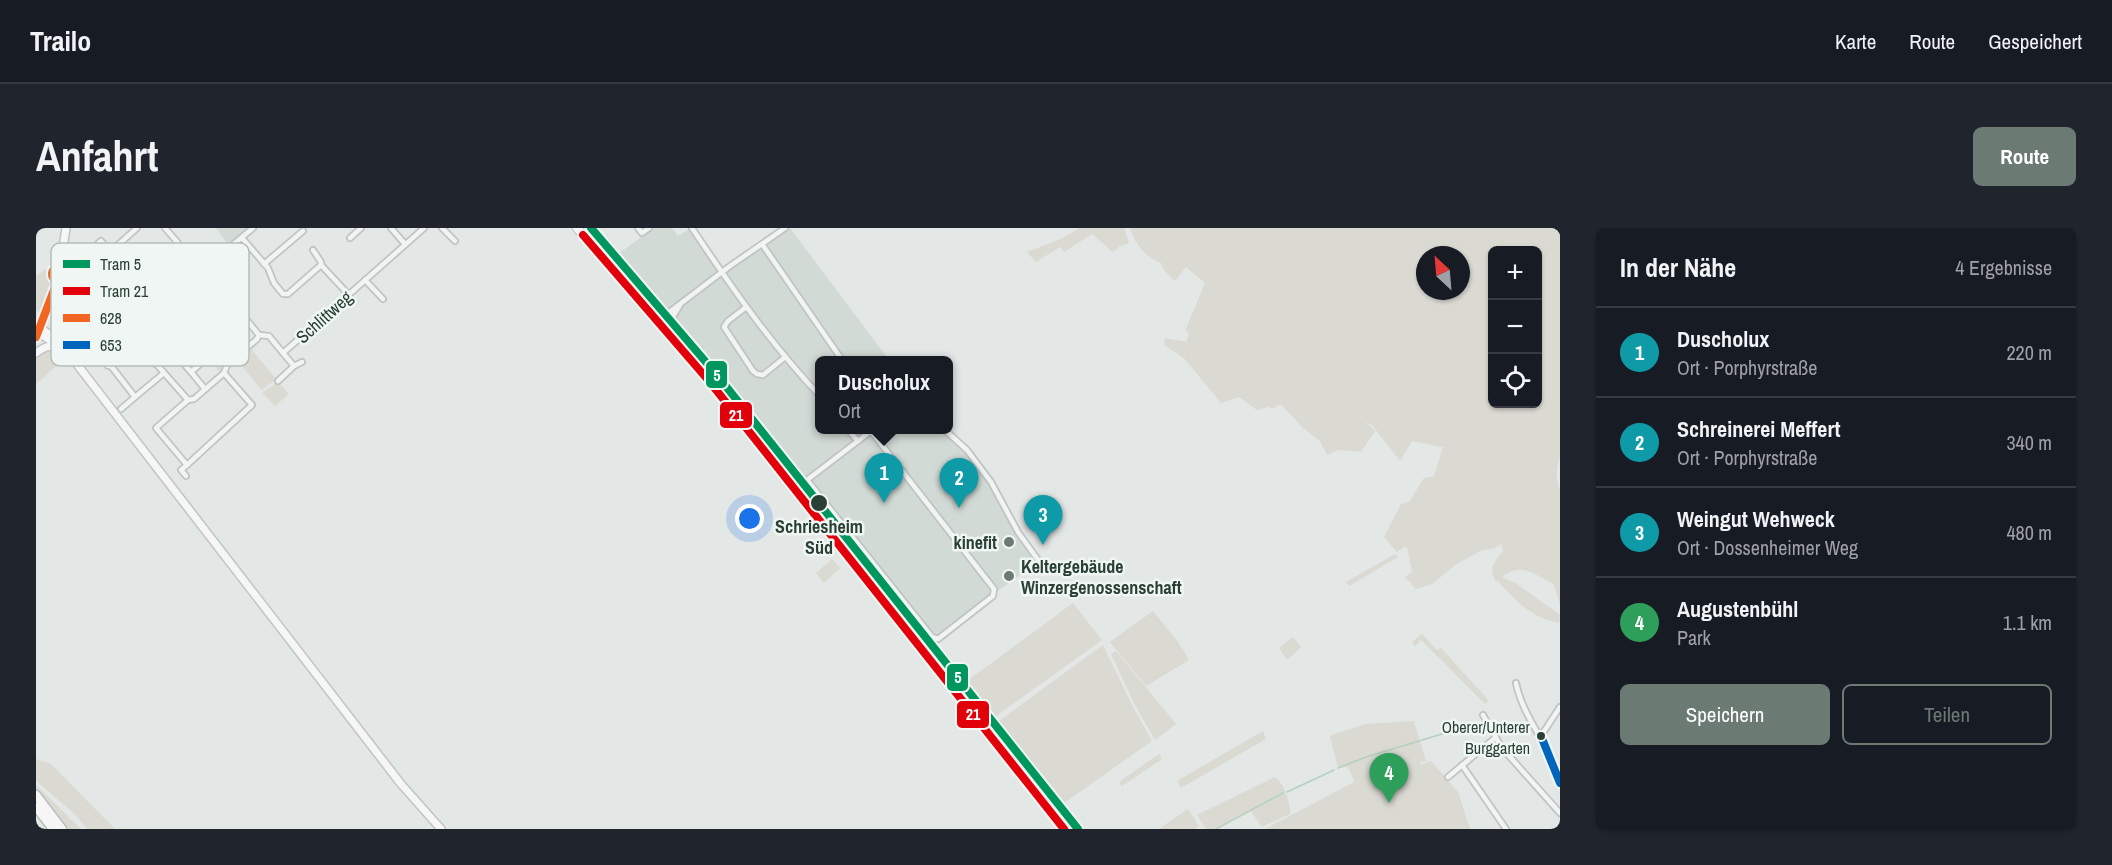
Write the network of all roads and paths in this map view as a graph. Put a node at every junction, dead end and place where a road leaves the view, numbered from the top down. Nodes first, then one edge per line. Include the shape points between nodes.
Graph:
1 (66, 228) edge
2 (137, 228) edge
3 (165, 228) edge
4 (253, 228) edge
5 (362, 228) edge
6 (391, 228) edge
7 (424, 228) edge
8 (442, 228) edge
9 (638, 228) edge
10 (649, 228) edge
11 (692, 228) edge
12 (784, 228) edge
13 (578, 229) edge
14 (303, 231) dead end
15 (242, 238) junction
16 (350, 238) dead end
17 (455, 241) dead end
18 (64, 243) edge
19 (123, 243) edge
20 (178, 243) edge
21 (236, 243) edge
22 (246, 243) edge
23 (405, 244) junction
24 (762, 244) junction
25 (249, 246) edge
26 (313, 250) dead end
27 (264, 264) junction
28 (321, 265) junction
29 (722, 272) junction
30 (365, 280) junction
31 (349, 295) junction
32 (383, 299) dead end
33 (682, 302) junction
34 (51, 303) edge
35 (745, 308) junction
36 (675, 315) junction
37 (659, 320) junction
38 (249, 323) edge
39 (38, 332) edge
40 (259, 335) junction
41 (673, 336) junction
42 (51, 341) edge
43 (51, 346) edge
44 (249, 346) edge
45 (36, 353) edge
46 (283, 353) junction
47 (839, 356) edge
48 (784, 358) junction
49 (302, 362) dead end
50 (77, 366) edge
51 (111, 366) edge
52 (158, 366) edge
53 (186, 366) edge
54 (198, 366) edge
55 (227, 366) edge
56 (294, 366) junction
57 (191, 372) junction
58 (164, 373) junction
59 (224, 373) junction
60 (278, 381) dead end
61 (205, 389) junction
62 (815, 392) edge
63 (135, 397) junction
64 (188, 400) junction
65 (122, 409) dead end
66 (151, 423) dead end
67 (156, 428) junction
68 (852, 434) edge
69 (867, 434) edge
70 (875, 434) edge
71 (950, 434) edge
72 (858, 441) junction
73 (187, 465) junction
74 (186, 476) dead end
75 (1041, 564) dead end
76 (1516, 683) dead end
77 (1560, 707) edge
78 (1483, 715) dead end
79 (1541, 736) junction
80 (1495, 738) junction
81 (1462, 765) junction
82 (1448, 777) dead end
83 (1560, 781) edge
84 (36, 795) edge
85 (1560, 800) edge
86 (36, 807) edge
87 (1555, 807) junction
88 (1560, 813) edge
89 (53, 829) edge
90 (62, 829) edge
91 (441, 829) edge
92 (1067, 829) edge
93 (1506, 829) edge

1 - 18 street
2 - 19 street
3 - 20 street, Schlittweg
4 - 15 street
5 - 16 street
6 - 23 street
7 - 23 street, Schlittweg
8 - 17 street
9 - 10 street via 642,233
11 - 29 street
12 - 24 street
13 - 37 main road
14 - 27 street
15 - 21 street
15 - 22 street
23 - 30 street, Schlittweg
24 - 29 street
24 - 47 street
25 - 27 street
26 - 28 street
27 - 28 street via 285,294
28 - 31 street
29 - 33 street
29 - 35 street
30 - 31 street, Schlittweg
30 - 32 street, Schlittweg
31 - 46 street, Schlittweg
33 - 36 street
33 - 37 street
34 - 39 street
35 - 48 street
35 - 48 street via 724,327 753,371 763,375
36 - 37 street via 666,321
36 - 41 street
37 - 41 main road
38 - 40 street, Schlittweg
39 - 42 street
40 - 44 street
40 - 46 street, Schlittweg via 269,336
41 - 92 main road
43 - 45 street
46 - 56 street, Schlittweg
48 - 62 street
49 - 56 street, Schlittweg
50 - 91 street via 401,784
51 - 63 street
52 - 58 street
53 - 57 street
54 - 57 street
55 - 59 street
56 - 60 street, Schlittweg
57 - 61 street
58 - 63 street
58 - 64 street
59 - 61 street
59 - 73 street via 252,405
61 - 64 street
63 - 65 street
64 - 67 street
66 - 67 street
67 - 73 street
68 - 72 street
69 - 72 street
70 - 72 street via 994,589 995,593 941,638 933,638 807,480
71 - 75 street via 991,482
73 - 74 street via 182,470
76 - 79 street via 1522,703
77 - 79 street
78 - 80 street
79 - 83 street
80 - 81 street
80 - 87 street
81 - 82 street
81 - 93 street
84 - 90 highway
85 - 87 street
86 - 89 highway
87 - 88 street

